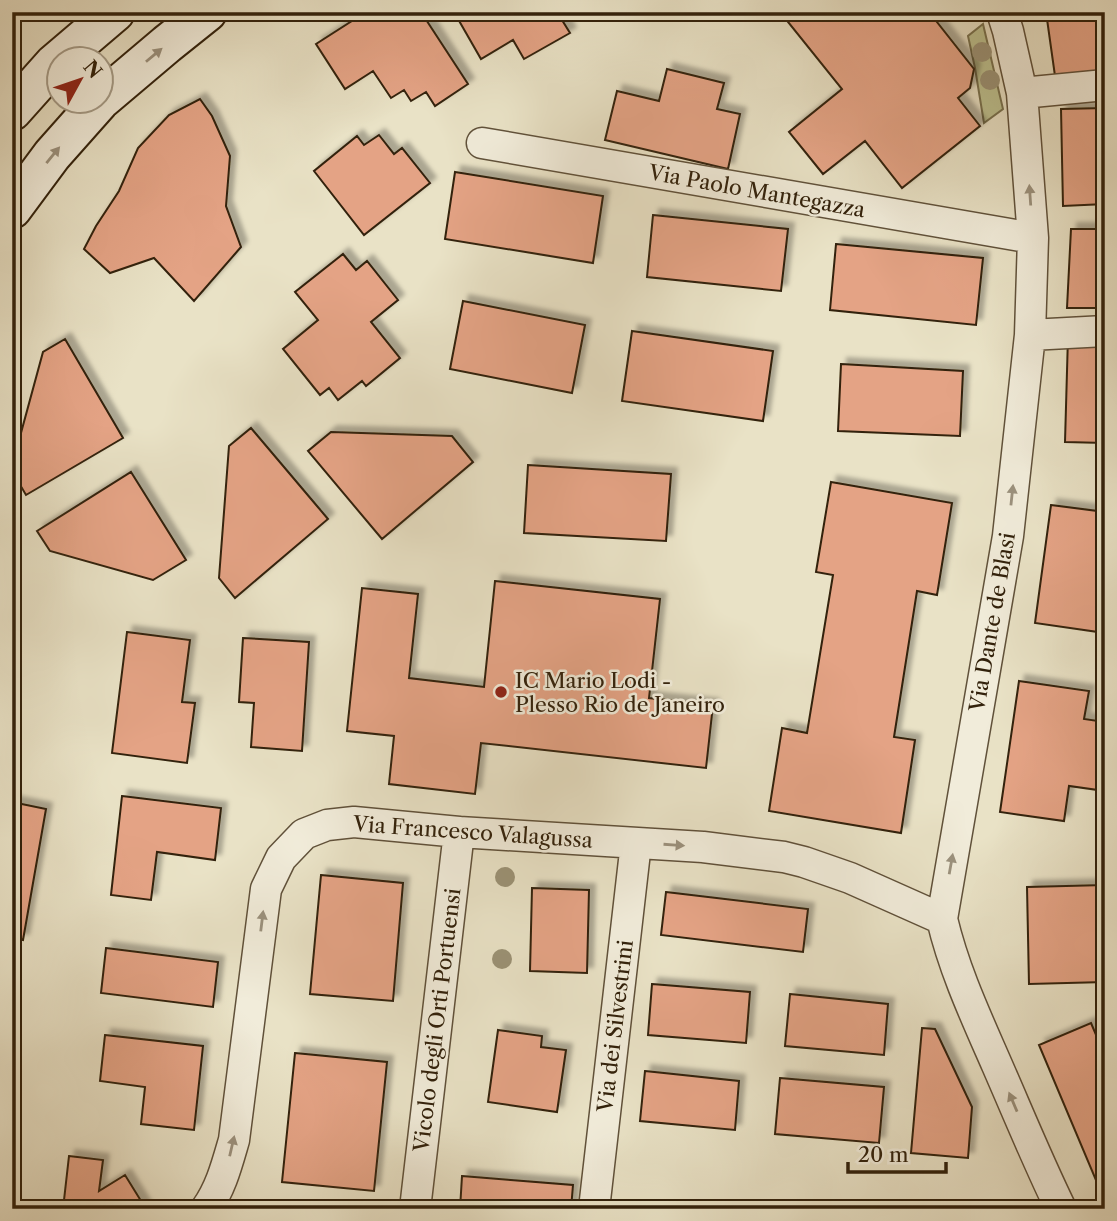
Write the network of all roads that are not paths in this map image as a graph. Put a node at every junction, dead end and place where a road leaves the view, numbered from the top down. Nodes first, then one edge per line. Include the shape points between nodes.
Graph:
1 (115, 12) edge
2 (208, 12) edge
3 (1002, 12) edge
4 (1105, 85) edge
5 (116, 87) edge
6 (1022, 93) junction
7 (12, 111) edge
8 (86, 116) edge
9 (482, 143) dead end
10 (12, 209) edge
11 (1033, 238) junction
12 (1105, 331) edge
13 (1030, 335) junction
14 (459, 832) junction
15 (636, 843) junction
16 (942, 919) junction
17 (206, 1209) edge
18 (415, 1209) edge
19 (594, 1209) edge
20 (1061, 1209) edge

1 - 7 street via 54,64
5 -> 2 street
3 - 6 street, Via Dante de Blasi
4 - 6 street
11 -> 6 street, Via Dante de Blasi
10 -> 8 street
9 - 11 street, Via Paolo Mantegazza
11 - 13 street, Via Dante de Blasi
12 - 13 street
16 -> 13 street, Via Dante de Blasi via 1008,536
14 - 15 street, Via Francesco Valagussa
17 -> 14 street, Via Francesco Valagussa via 215,1197 234,1140 266,889 281,859 304,834 327,825 354,822
14 - 18 street, Vicolo degli Orti Portuensi
15 -> 16 street, Via Francesco Valagussa via 804,862
15 - 19 street, Via dei Silvestrini
20 -> 16 street, Via Dante de Blasi via 970,1003

